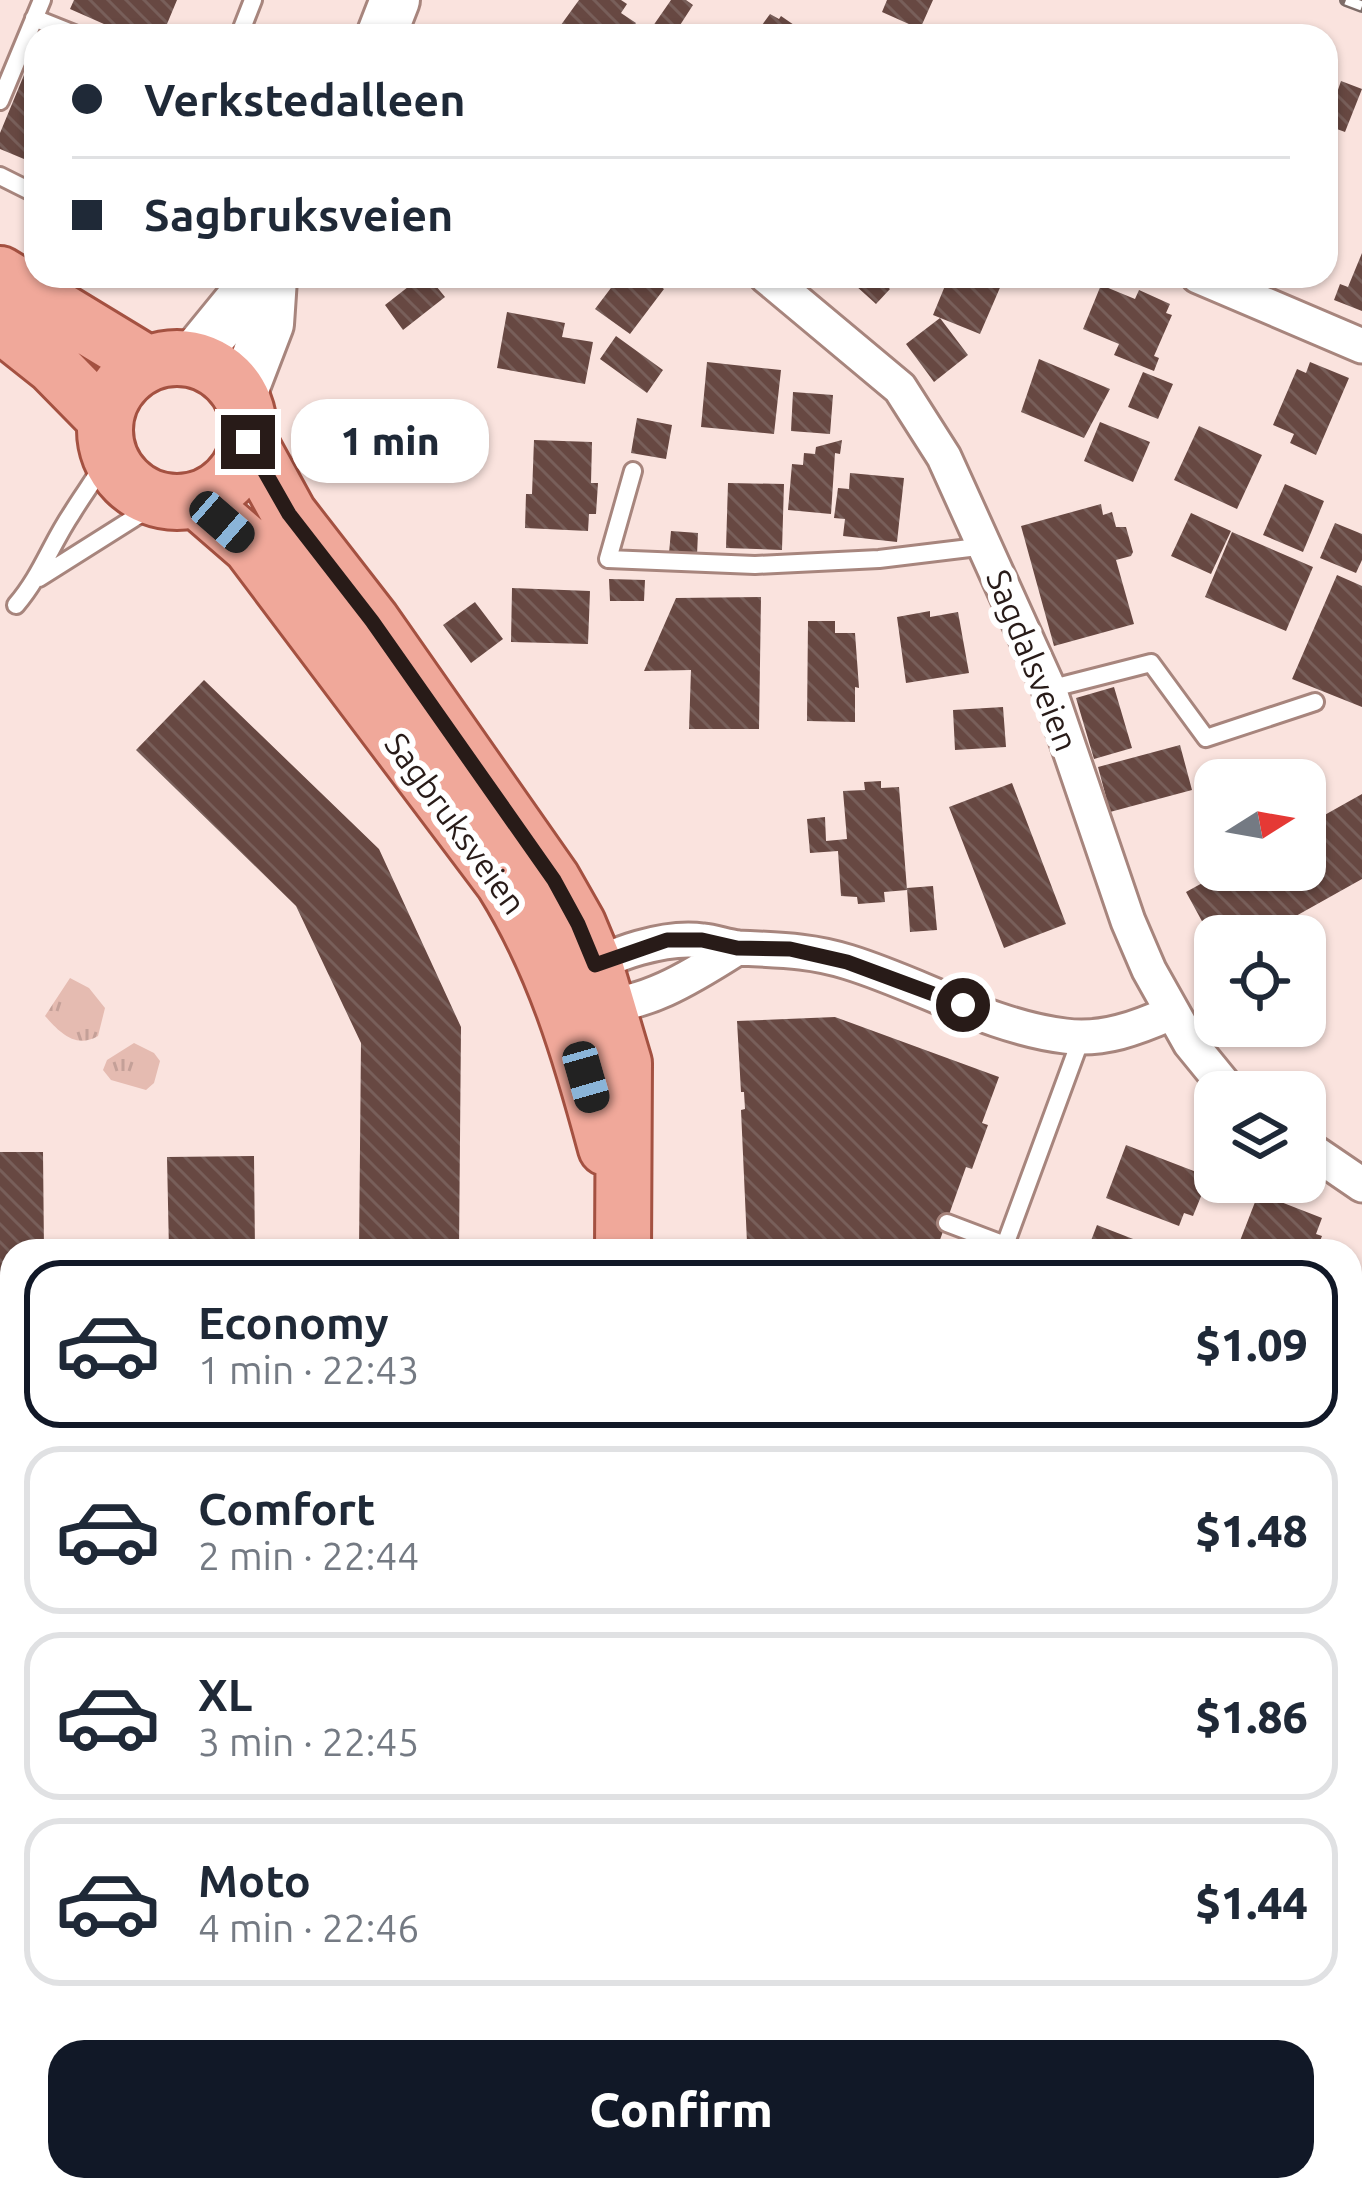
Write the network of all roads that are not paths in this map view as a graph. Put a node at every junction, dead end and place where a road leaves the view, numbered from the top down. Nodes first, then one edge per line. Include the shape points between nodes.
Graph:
1 (24, 43) edge
2 (0, 101) edge
3 (0, 274) edge
4 (260, 288) edge
5 (272, 288) edge
6 (780, 288) edge
7 (1226, 288) edge
8 (0, 324) edge
9 (1362, 346) edge
10 (170, 361) junction
11 (245, 419) junction
12 (107, 437) junction
13 (633, 471) dead end
14 (179, 501) junction
15 (987, 546) junction
16 (38, 579) junction
17 (16, 605) dead end
18 (1049, 688) junction
19 (1316, 702) dead end
20 (588, 991) junction
21 (1172, 1013) junction
22 (1082, 1036) junction
23 (1215, 1071) edge
24 (1326, 1160) edge
25 (1362, 1185) edge
26 (947, 1223) dead end
27 (621, 1225) edge
28 (989, 1239) edge
29 (1007, 1239) edge

1 - 2 lane
3 - 10 main road via 82,327
4 - 10 main road
5 - 11 main road
6 - 15 street, Sagdalsveien via 900,388
7 - 9 street
8 - 12 main road via 53,365
10 - 11 main road via 218,370
10 - 12 main road via 119,386
11 - 14 main road via 240,467 228,482
11 - 20 main road, Sagbruksveien via 289,514 554,880 578,924
12 - 14 main road via 129,485
12 - 16 lane via 91,489
13 - 15 lane via 608,560 879,560
14 - 16 lane
14 - 20 main road, Sagbruksveien via 250,546 528,923
15 - 18 street, Sagdalsveien
16 - 17 lane
18 - 19 lane via 1150,663 1207,738
18 - 21 street, Sagdalsveien via 1128,921
20 - 22 street via 683,981 737,948 814,952 1022,1027
20 - 27 main road, Sagbruksveien via 624,1063
21 - 22 street via 1119,1033
21 - 23 street, Sagdalsveien
22 - 29 lane
24 - 25 street
26 - 28 lane

